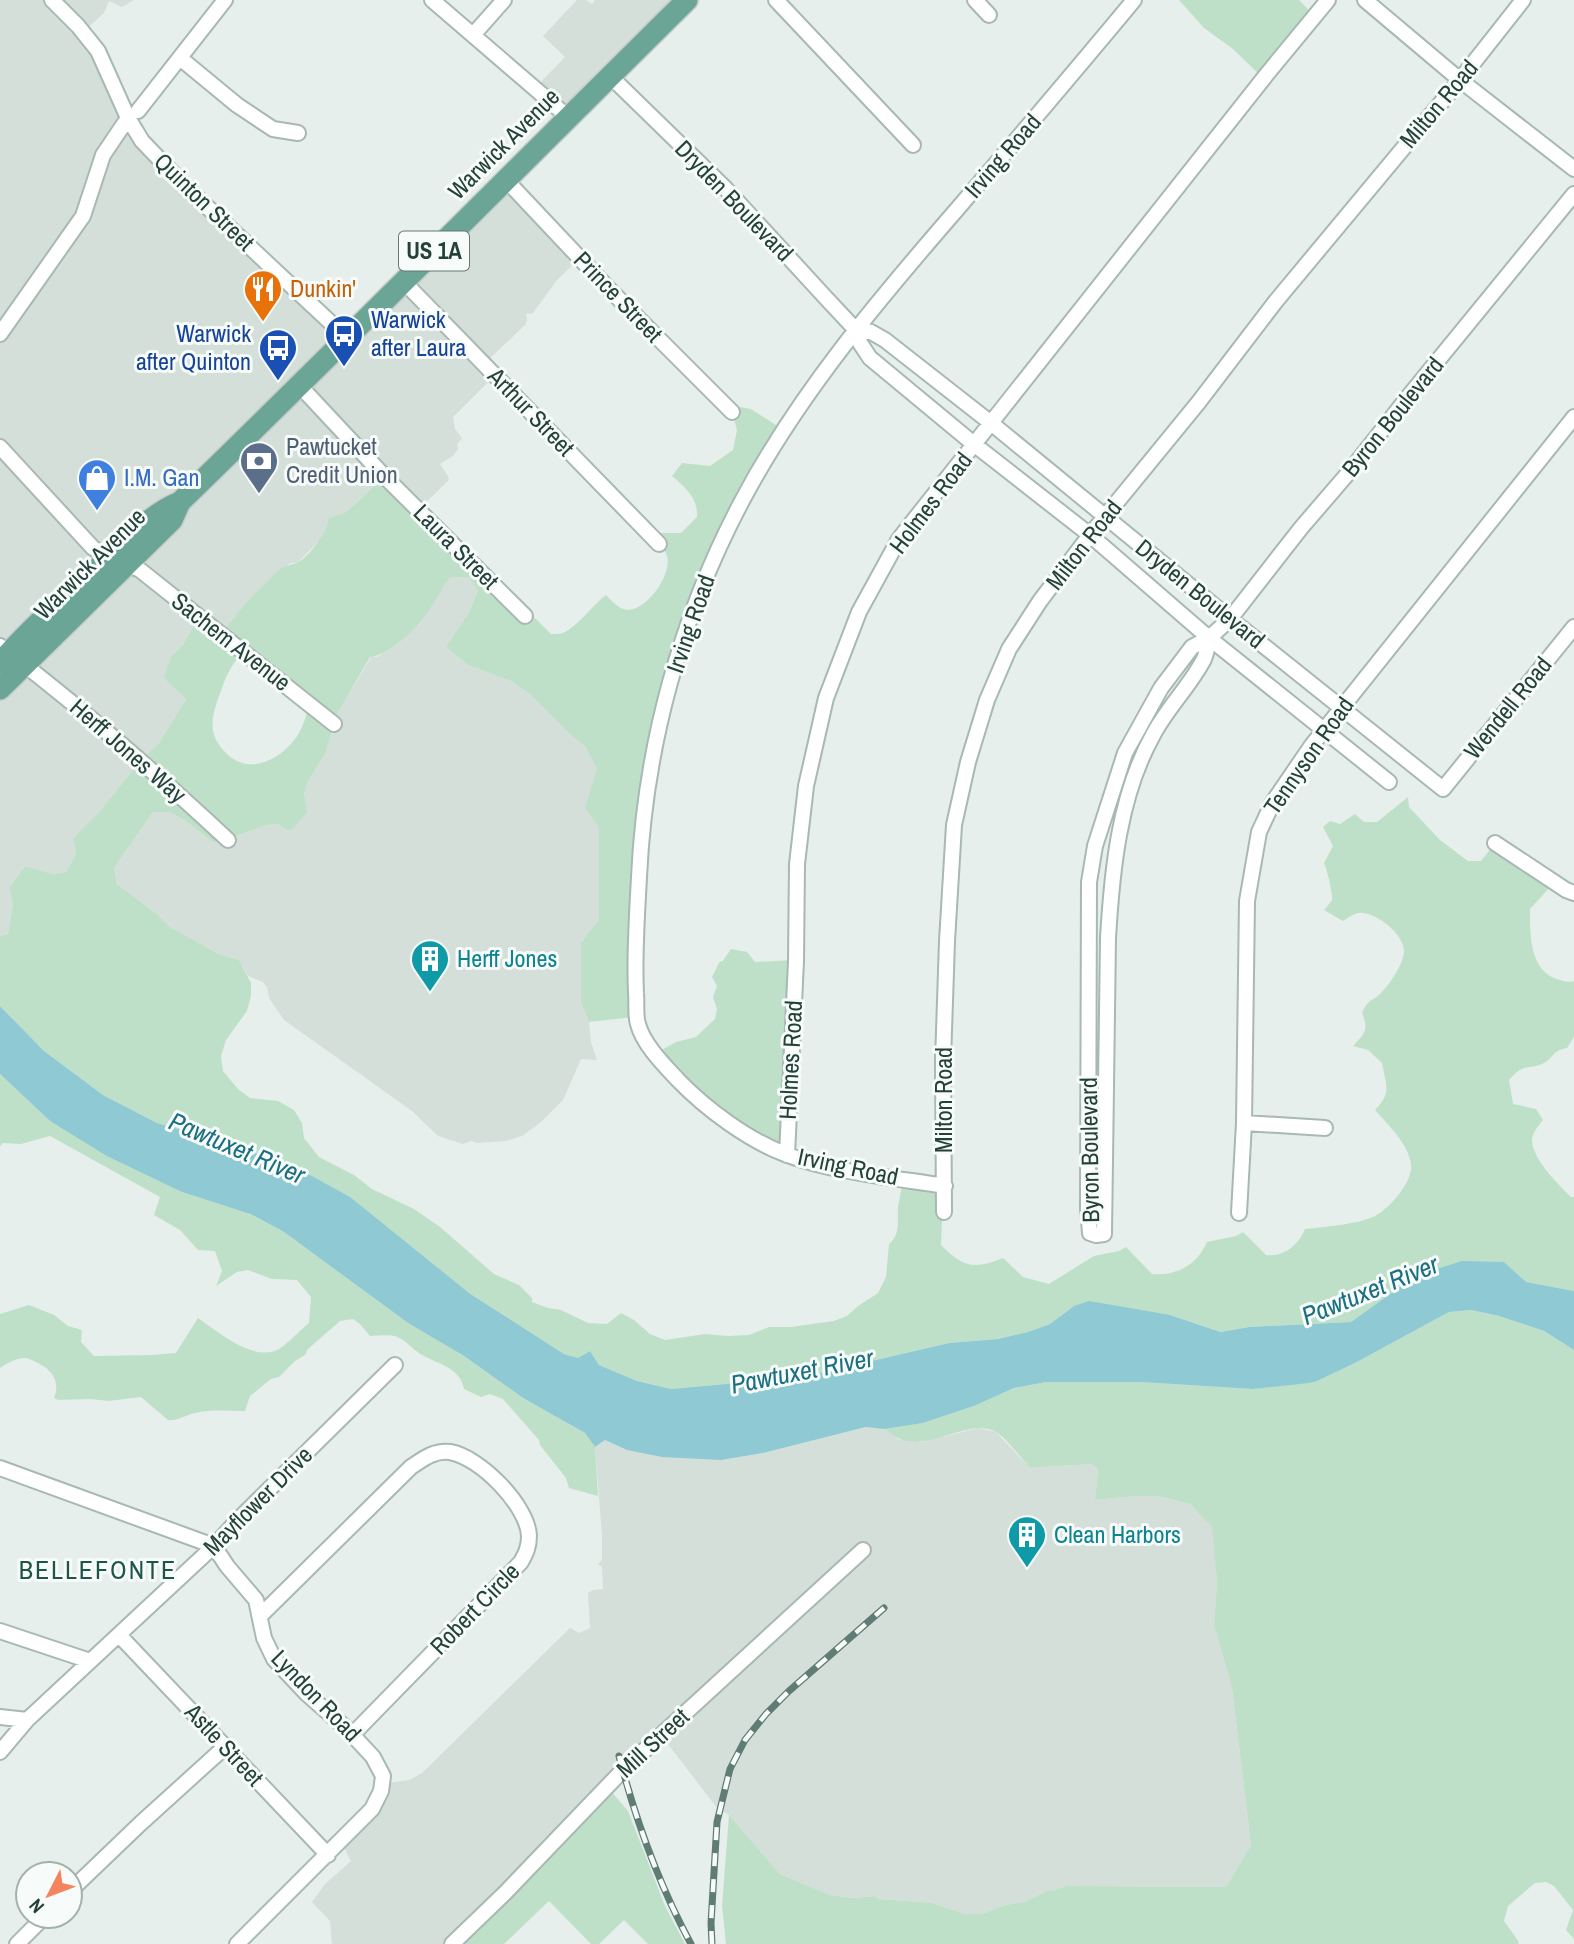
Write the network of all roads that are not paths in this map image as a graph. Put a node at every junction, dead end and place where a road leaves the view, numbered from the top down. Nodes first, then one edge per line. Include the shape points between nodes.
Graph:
1 (52, 0) edge
2 (225, 0) edge
3 (432, 0) edge
4 (504, 0) edge
5 (687, 0) edge
6 (776, 0) edge
7 (975, 0) edge
8 (1134, 0) edge
9 (1328, 0) edge
10 (1365, 0) edge
11 (1523, 0) edge
12 (989, 15) dead end
13 (473, 35) junction
14 (180, 58) junction
15 (610, 76) junction
16 (1460, 80) junction
17 (133, 115) junction
18 (568, 117) junction
19 (298, 133) dead end
20 (913, 145) dead end
21 (1574, 169) edge
22 (506, 180) junction
23 (1574, 194) edge
24 (403, 281) junction
25 (855, 329) junction
26 (0, 334) edge
27 (347, 338) junction
28 (300, 386) junction
29 (732, 412) dead end
30 (1574, 416) edge
31 (991, 423) junction
32 (975, 445) junction
33 (0, 447) edge
34 (1105, 517) junction
35 (1090, 535) junction
36 (659, 544) dead end
37 (118, 560) junction
38 (525, 616) dead end
39 (1230, 619) junction
40 (1574, 627) edge
41 (1209, 638) junction
42 (9, 657) edge
43 (0, 689) edge
44 (1341, 708) junction
45 (334, 724) dead end
46 (1324, 729) junction
47 (1389, 782) dead end
48 (1443, 789) joint
49 (1100, 831) junction
50 (1120, 836) junction
51 (228, 840) dead end
52 (1494, 844) dead end
53 (1574, 893) edge
54 (1089, 980) junction
55 (1107, 981) junction
56 (1244, 1123) junction
57 (1325, 1128) dead end
58 (786, 1155) junction
59 (945, 1186) junction
60 (944, 1212) dead end
61 (1240, 1213) dead end
62 (395, 1365) dead end
63 (0, 1468) edge
64 (214, 1546) junction
65 (863, 1550) dead end
66 (260, 1616) junction
67 (0, 1631) edge
68 (119, 1635) junction
69 (90, 1661) junction
70 (0, 1717) edge
71 (27, 1720) junction
72 (352, 1735) junction
73 (226, 1746) junction
74 (0, 1752) edge
75 (328, 1855) junction
76 (84, 1878) edge
77 (31, 1930) edge
78 (17, 1944) edge
79 (237, 1944) edge
80 (452, 1944) edge

1 - 17 street, Quinton Street via 98,51
2 - 14 street
3 - 13 street
4 - 13 street
5 - 15 main road, Warwick Avenue / US 1A
6 - 20 street
7 - 12 street
8 - 25 street, Irving Road
9 - 31 street, Holmes Road
10 - 16 street
11 - 16 street, Milton Road
13 - 18 street
14 - 17 street
14 - 19 street via 273,130
15 - 18 main road, Warwick Avenue / US 1A
15 - 25 street, Dryden Boulevard via 726,189
16 - 21 street
16 - 34 street, Milton Road
17 - 26 street via 103,155 83,216
17 - 27 street, Quinton Street via 142,141 187,188
18 - 22 main road, Warwick Avenue / US 1A
22 - 24 main road, Warwick Avenue / US 1A
22 - 29 street, Prince Street
23 - 39 street, Byron Boulevard
24 - 27 main road, Warwick Avenue / US 1A
24 - 36 street, Arthur Street
25 - 31 street, Dryden Boulevard via 885,340
25 - 32 street, Dryden Boulevard via 870,358
25 - 58 street, Irving Road via 793,416 744,498 710,568 676,659 652,759 640,852 635,959 638,1025 654,1055 684,1087 755,1141
27 - 28 main road, Warwick Avenue / US 1A
28 - 37 main road, Warwick Avenue / US 1A via 180,502 146,523
28 - 38 street, Laura Street
30 - 44 street, Tennyson Road
31 - 32 street, Holmes Road
31 - 34 street, Dryden Boulevard
32 - 35 street, Dryden Boulevard
32 - 58 street, Holmes Road via 899,539 859,612 826,698 806,786 797,864
33 - 37 street, Sachem Avenue via 93,548
34 - 35 street, Milton Road
34 - 39 street, Dryden Boulevard
35 - 41 street, Dryden Boulevard
35 - 59 street, Milton Road via 1009,649 968,762 954,825 947,941
37 - 42 main road, Warwick Avenue / US 1A
37 - 45 street, Sachem Avenue via 140,570
39 - 41 street, Byron Boulevard
39 - 44 street, Dryden Boulevard
40 - 48 street, Wendell Road
41 - 46 street, Dryden Boulevard
41 - 49 street, Byron Boulevard via 1192,647 1161,688 1125,753
41 - 50 street, Byron Boulevard via 1205,657 1153,734 1131,785
42 - 43 main road, Warwick Avenue / US 1A
42 - 51 street, Herff Jones Way via 151,769
44 - 46 street, Tennyson Road
44 - 48 street, Dryden Boulevard
46 - 47 street, Dryden Boulevard
46 - 56 street, Tennyson Road via 1273,802 1259,832 1247,901
49 - 50 street
49 - 54 street, Byron Boulevard via 1090,882
50 - 55 street, Byron Boulevard via 1111,889
52 - 53 street
54 - 55 street
54 - 55 street, Byron Boulevard via 1088,1208 1090,1233 1096,1236 1104,1234
56 - 57 street
56 - 61 street, Tennyson Road
58 - 59 street, Irving Road via 819,1165
59 - 60 street, Milton Road
62 - 64 street, Mayflower Drive
63 - 64 street
64 - 66 street, Lyndon Road via 256,1600
64 - 68 street, Mayflower Drive
65 - 80 street, Mill Street via 628,1765
66 - 72 street, Lyndon Road via 274,1658
66 - 72 street, Robert Circle via 411,1467 432,1453 451,1452 484,1468 512,1499 529,1533 521,1562
67 - 69 street
68 - 69 street, Mayflower Drive
68 - 73 street, Astle Street
69 - 71 street, Mayflower Drive
70 - 71 street
71 - 74 street, Mayflower Drive
72 - 75 street, Lyndon Road via 383,1776 381,1791 372,1809
73 - 75 street, Astle Street
73 - 76 street
75 - 79 street, Lyndon Road
77 - 78 street

